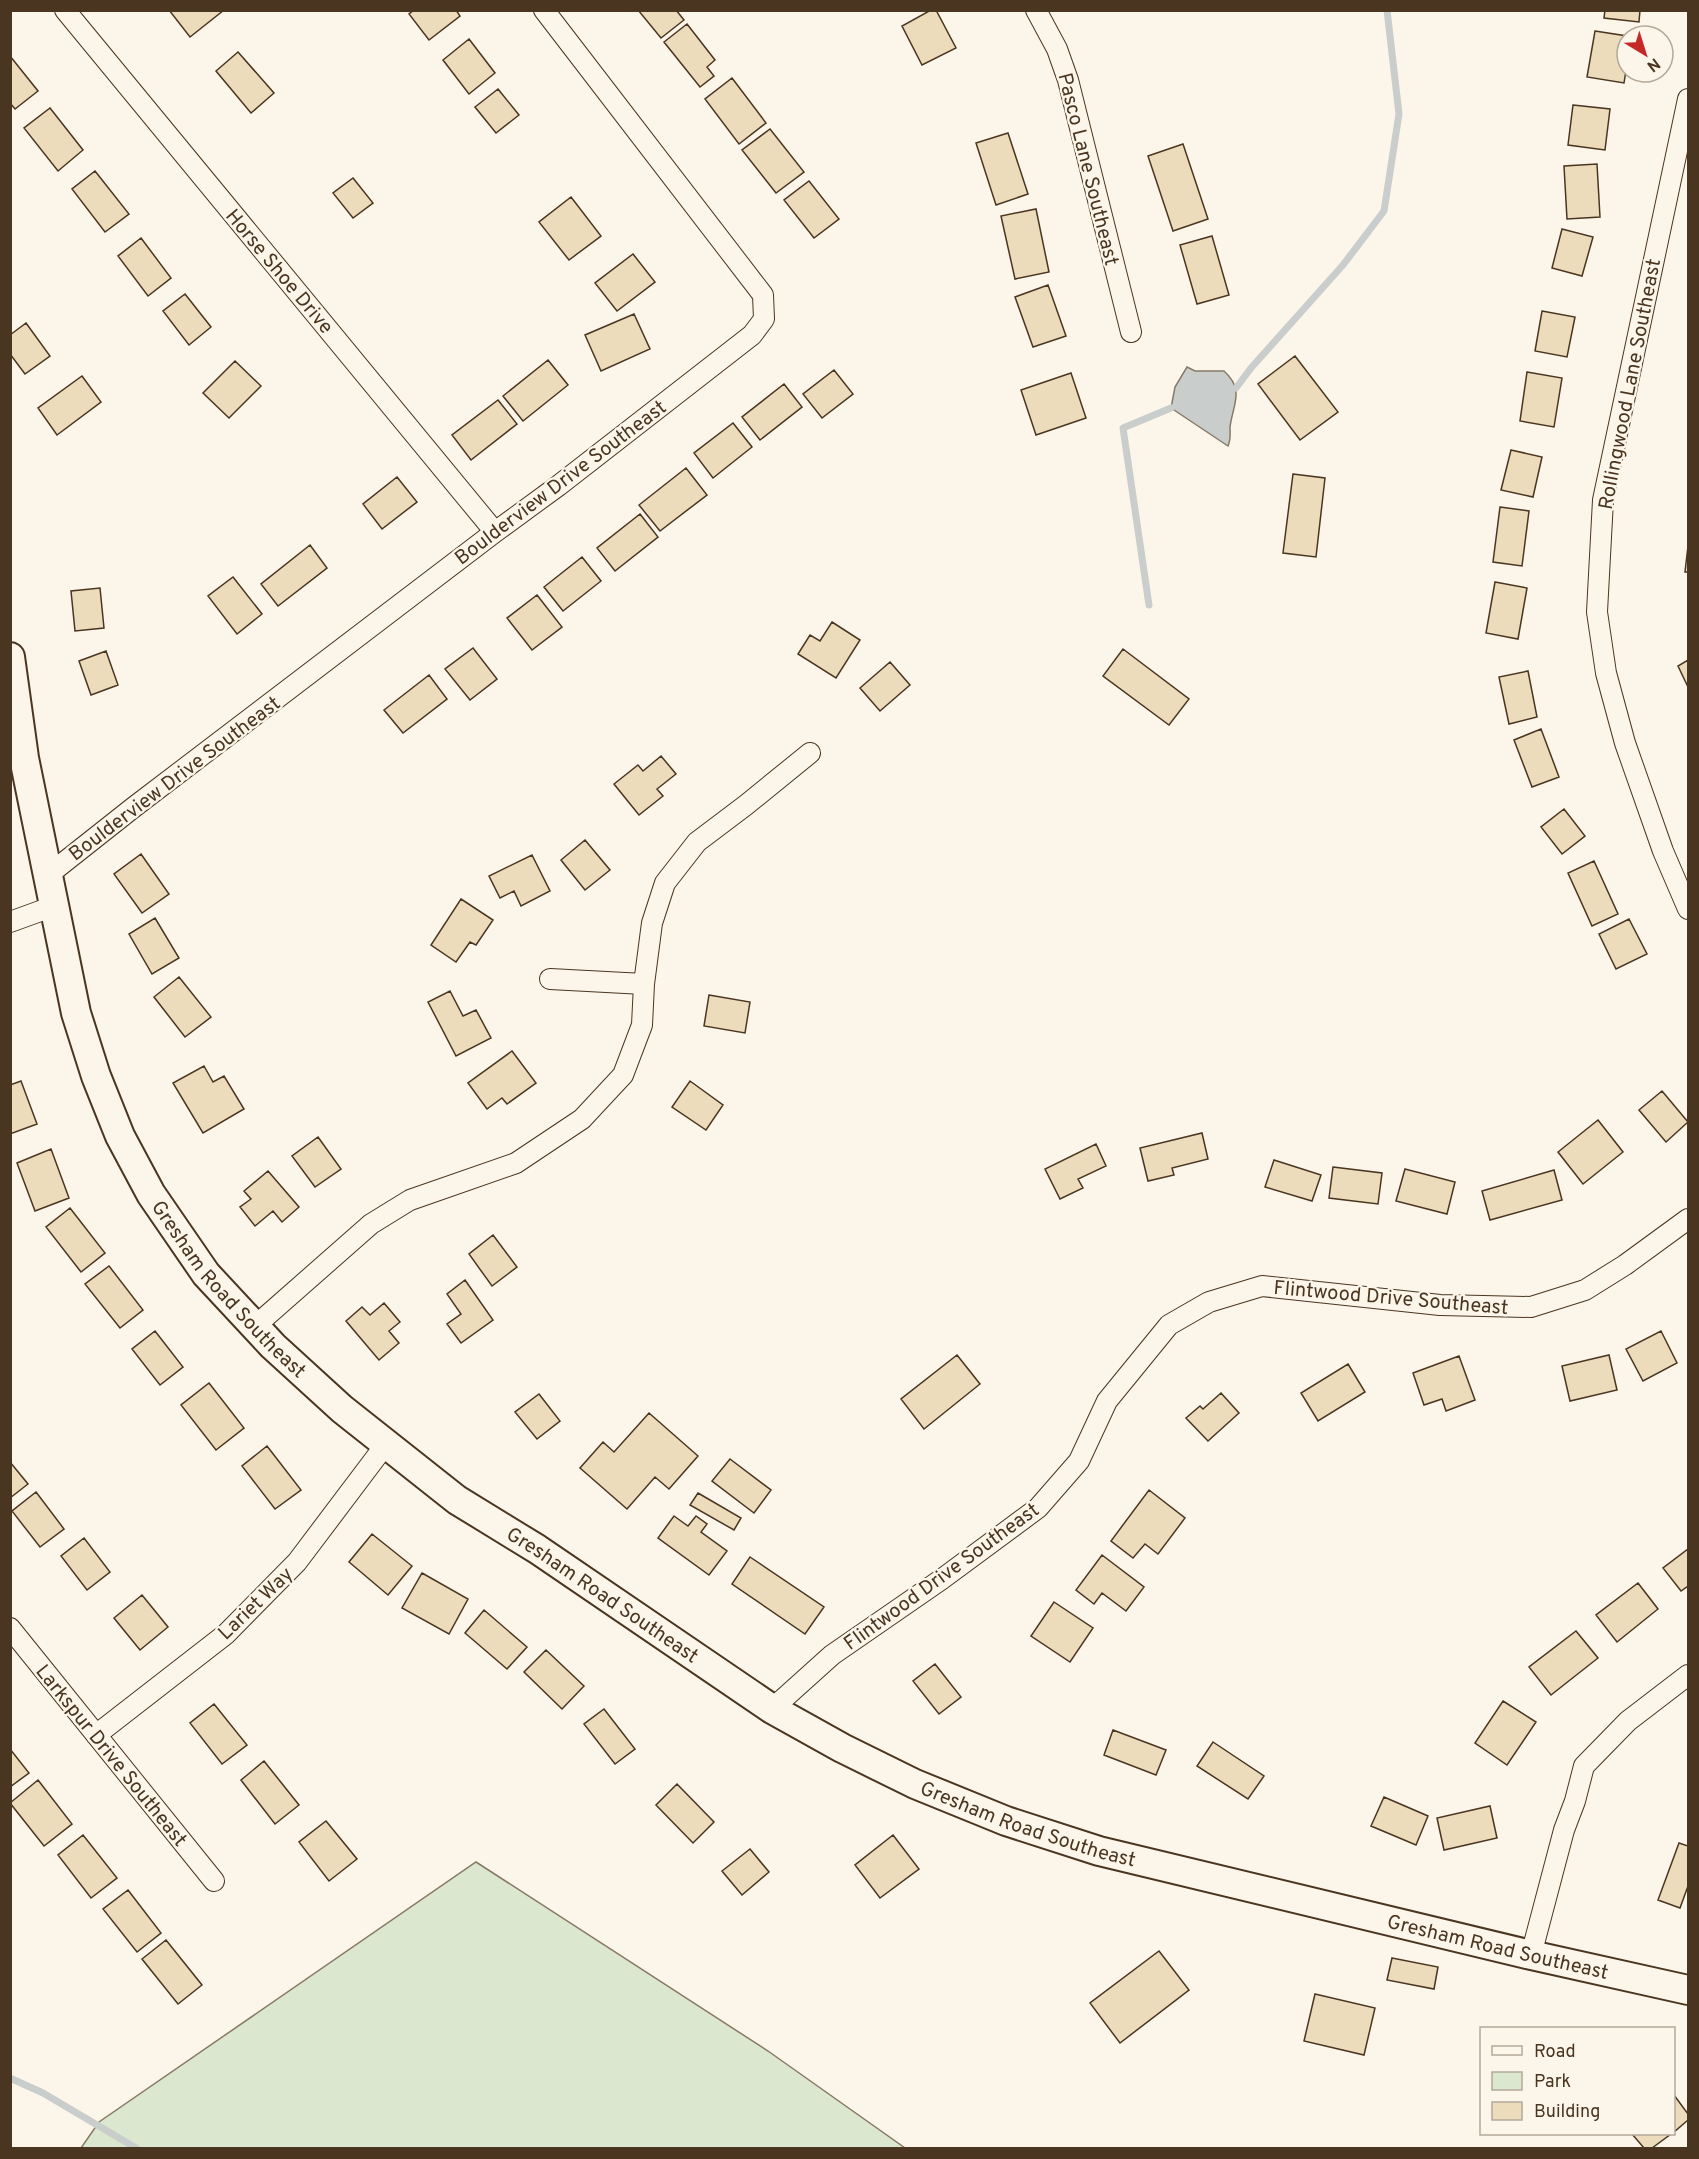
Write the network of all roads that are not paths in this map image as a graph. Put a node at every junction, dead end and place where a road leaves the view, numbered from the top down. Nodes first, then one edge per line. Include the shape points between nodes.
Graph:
1 (65, 10) edge
2 (544, 10) edge
3 (1036, 10) edge
4 (1689, 99) edge
5 (1131, 332) dead end
6 (495, 532) junction
7 (10, 657) edge
8 (810, 753) dead end
9 (48, 875) junction
10 (54, 906) junction
11 (1689, 909) edge
12 (10, 922) edge
13 (550, 979) dead end
14 (644, 984) junction
15 (1689, 1219) edge
16 (254, 1327) junction
17 (386, 1444) junction
18 (10, 1628) edge
19 (1689, 1675) edge
20 (772, 1709) junction
21 (96, 1735) junction
22 (214, 1881) dead end
23 (1531, 1954) junction
24 (1689, 1990) edge

1 - 6 street, Horse Shoe Drive
2 - 6 street, Boulderview Drive Southeast via 763,295 764,319 752,335
3 - 5 street, Pasco Lane Southeast via 1068,80
4 - 11 street, Rollingwood Lane Southeast via 1603,500 1597,612 1606,673 1625,743 1663,851
6 - 9 street, Boulderview Drive Southeast
7 - 9 street, Gresham Road Southeast via 24,758
8 - 14 street via 698,842 665,883 652,923
9 - 10 street, Gresham Road Southeast
10 - 12 street
10 - 16 street, Gresham Road Southeast via 76,1013 120,1136 168,1221 207,1274
13 - 14 street
14 - 16 street via 642,1025 623,1075 582,1119 516,1163 410,1200 371,1224
15 - 20 street, Flintwood Drive Southeast via 1585,1290 1531,1307 1440,1305 1262,1286 1209,1302 1169,1325 1107,1401 1079,1461 1038,1508 832,1655
16 - 17 street, Gresham Road Southeast
17 - 20 street, Gresham Road Southeast via 457,1500 537,1549
17 - 21 street, Lariet Way via 297,1562 226,1634
18 - 21 street, Larkspur Drive Southeast
19 - 23 street via 1628,1721 1584,1766
20 - 23 street, Gresham Road Southeast via 915,1784 1016,1825 1099,1851
21 - 22 street, Larkspur Drive Southeast
23 - 24 street, Gresham Road Southeast

